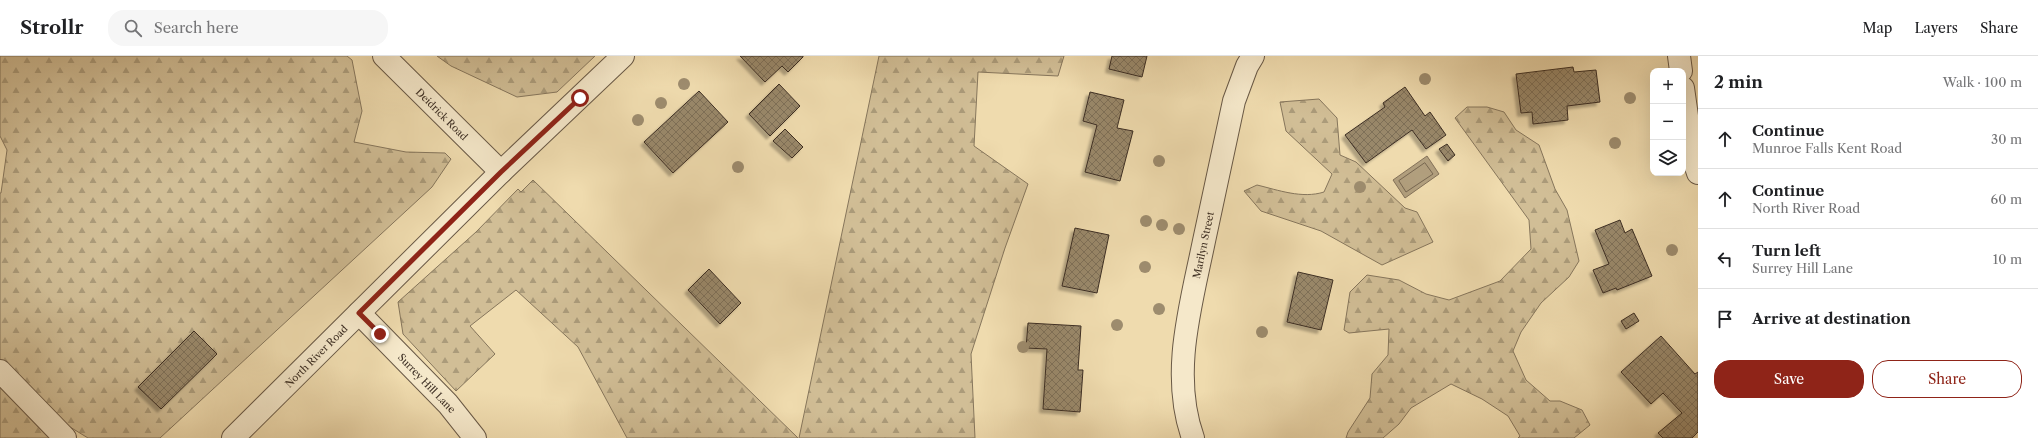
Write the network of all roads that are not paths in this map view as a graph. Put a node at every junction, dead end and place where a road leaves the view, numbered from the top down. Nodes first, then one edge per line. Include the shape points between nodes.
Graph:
1 (384, 56) edge
2 (623, 56) edge
3 (1253, 56) edge
4 (1679, 56) edge
5 (1681, 68) edge
6 (1685, 104) edge
7 (501, 172) junction
8 (1698, 173) edge
9 (359, 313) junction
10 (0, 371) edge
11 (65, 438) edge
12 (233, 438) edge
13 (475, 438) edge
14 (1193, 438) edge

1 - 7 street, Deidrick Road
2 - 7 street, North River Road
3 - 14 street, Marilyn Street via 1234,101 1184,341 1182,394
4 - 5 street
6 - 8 street via 1693,158
7 - 9 street, North River Road
9 - 12 street, North River Road
9 - 13 street, Surrey Hill Lane via 448,404
10 - 11 street

